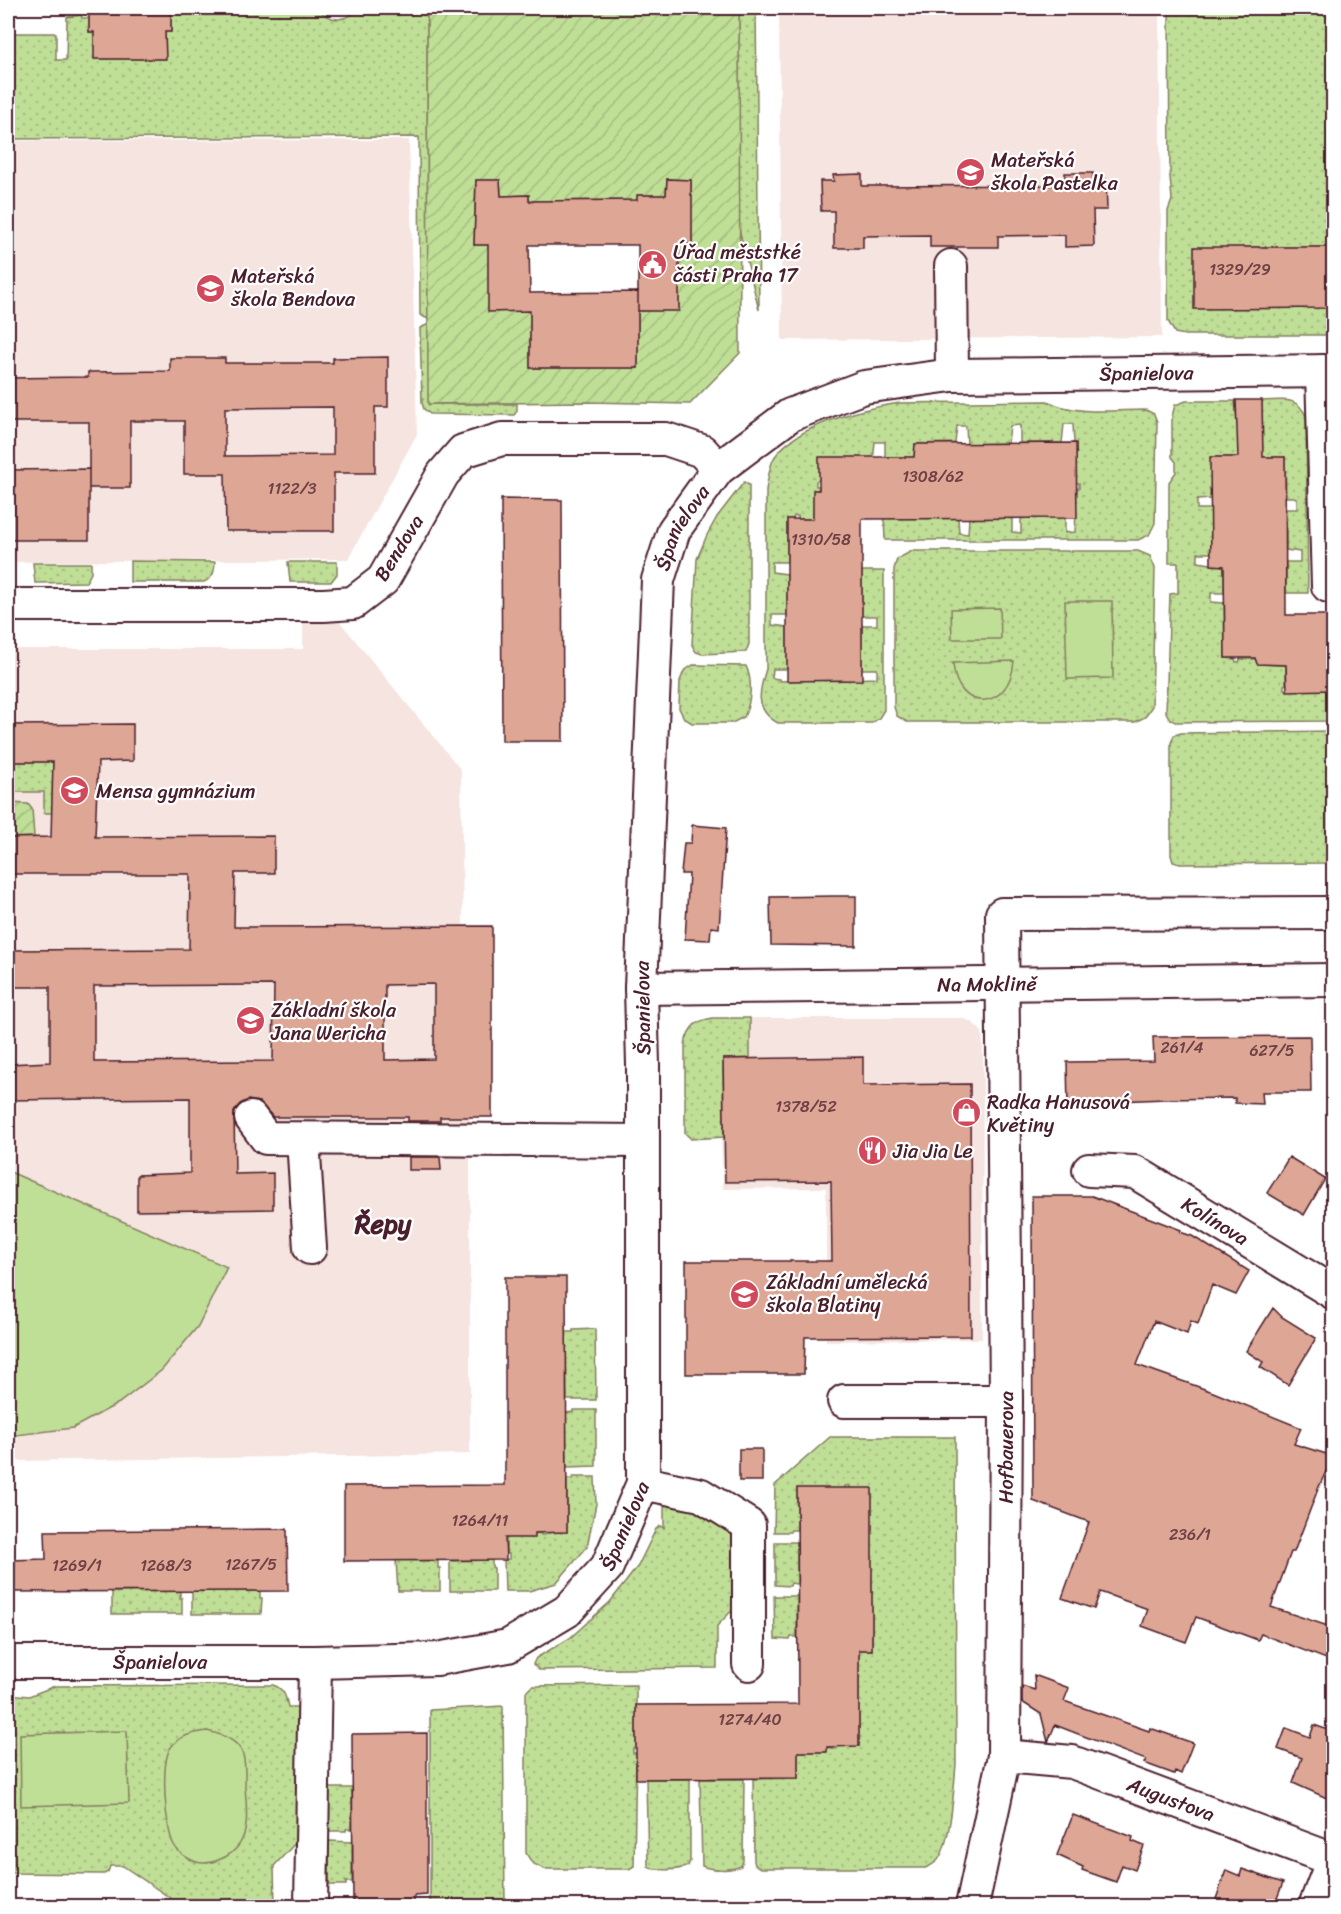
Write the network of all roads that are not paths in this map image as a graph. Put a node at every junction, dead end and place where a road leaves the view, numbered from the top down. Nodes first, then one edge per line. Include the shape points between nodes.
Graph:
1 (951, 266) dead end
2 (1328, 371) edge
3 (952, 375) junction
4 (718, 469) junction
5 (1328, 586) dead end
6 (8, 605) edge
7 (1334, 913) edge
8 (1334, 980) edge
9 (1003, 986) junction
10 (641, 988) junction
11 (251, 1118) dead end
12 (303, 1139) junction
13 (643, 1141) junction
14 (1089, 1170) dead end
15 (310, 1248) dead end
16 (1334, 1293) edge
17 (844, 1401) dead end
18 (1006, 1401) junction
19 (643, 1483) junction
20 (8, 1662) edge
21 (315, 1662) junction
22 (749, 1664) dead end
23 (1004, 1756) junction
24 (1333, 1859) edge
25 (311, 1906) edge
26 (972, 1906) edge
27 (1315, 1906) edge

1 - 3 street
2 - 3 street, Španielova
2 - 5 street
3 - 4 street, Španielova via 864,387 790,416
4 - 6 street, Bendova via 702,451 666,439 502,439 463,451 443,474 383,580 353,603
4 - 10 street, Španielova via 674,530 658,580
7 - 9 street, Hofbauerova via 1002,914
8 - 9 street, Na Moklině
9 - 10 street, Na Moklině
9 - 18 street, Hofbauerova
10 - 13 street, Španielova
11 - 12 street via 266,1138
12 - 13 street
12 - 15 street
13 - 19 street, Španielova
14 - 16 street, Kolínova via 1135,1172
17 - 18 street
18 - 23 street, Hofbauerova
19 - 21 street, Španielova via 607,1567 567,1611 508,1646 438,1659
19 - 22 street via 701,1495 749,1525
20 - 21 street, Španielova
21 - 25 street
23 - 24 street, Augustova via 1072,1762
23 - 26 street, Hofbauerova
24 - 27 street

